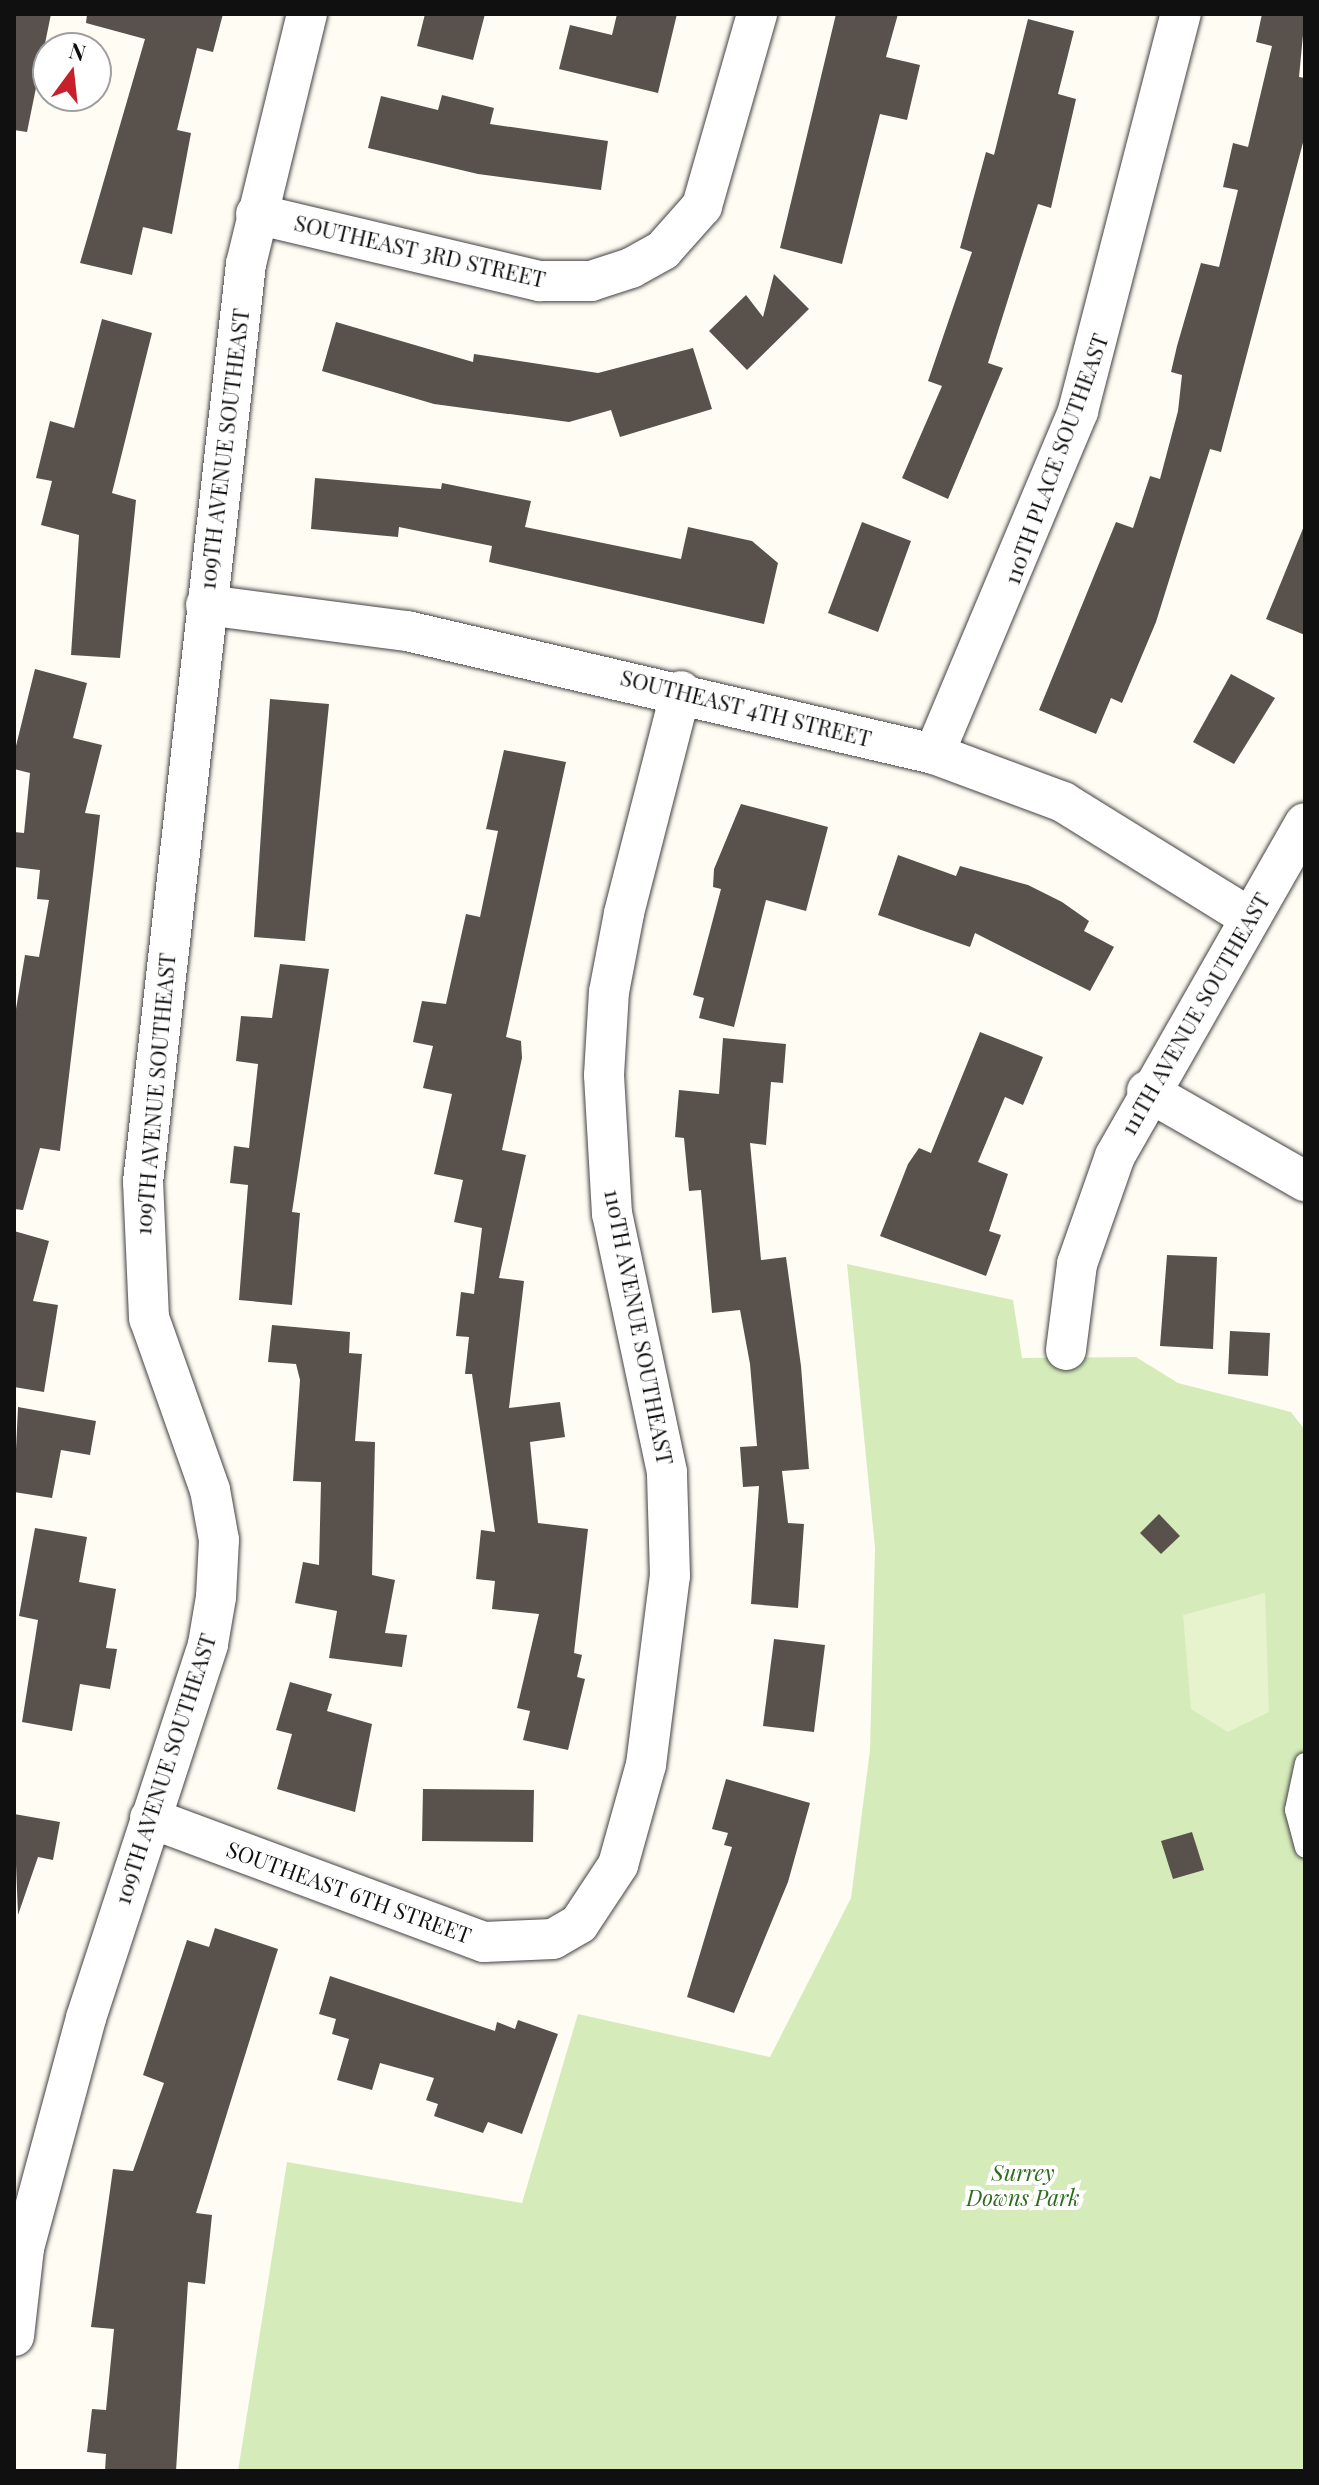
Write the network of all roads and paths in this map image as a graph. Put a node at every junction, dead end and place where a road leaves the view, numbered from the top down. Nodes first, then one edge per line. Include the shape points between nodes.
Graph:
1 (307, 14) edge
2 (757, 14) edge
3 (1181, 14) edge
4 (256, 214) junction
5 (206, 605) junction
6 (681, 691) junction
7 (934, 754) junction
8 (1305, 823) edge
9 (1250, 918) junction
10 (1147, 1091) junction
11 (1305, 1181) edge
12 (1066, 1350) dead end
13 (1305, 1763) edge
14 (150, 1818) junction
15 (1305, 1848) edge
16 (553, 1939) joint
17 (14, 2336) edge

1 - 4 street, 109TH AVENUE SOUTHEAST
2 - 4 street, SOUTHEAST 3RD STREET via 702,206 663,250 631,268 569,282
3 - 7 street, 110TH PLACE SOUTHEAST via 1078,411
4 - 5 street, 109TH AVENUE SOUTHEAST
5 - 6 street, SOUTHEAST 4TH STREET via 407,631
5 - 14 street, 109TH AVENUE SOUTHEAST via 141,1228 149,1318 210,1490 219,1540 216,1597
6 - 7 street, SOUTHEAST 4TH STREET
6 - 16 street, 110TH AVENUE SOUTHEAST via 624,913 609,992 604,1075 612,1214 667,1472 663,1661 618,1865 579,1924
7 - 9 street, SOUTHEAST 4TH STREET via 1063,802
8 - 9 street, 111TH AVENUE SOUTHEAST
9 - 10 street, 111TH AVENUE SOUTHEAST
10 - 11 street
10 - 12 street, 111TH AVENUE SOUTHEAST via 1091,1216
13 - 15 lane via 1295,1810
14 - 16 street, SOUTHEAST 6TH STREET via 484,1942
14 - 17 street, 109TH AVENUE SOUTHEAST via 28,2232

